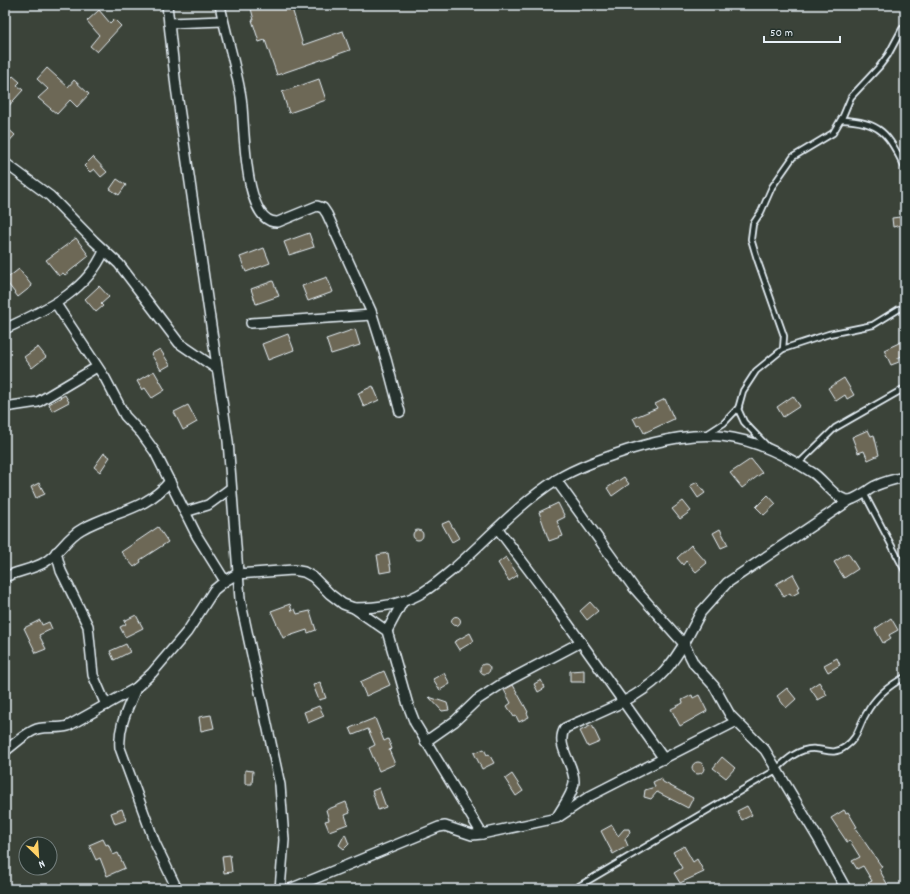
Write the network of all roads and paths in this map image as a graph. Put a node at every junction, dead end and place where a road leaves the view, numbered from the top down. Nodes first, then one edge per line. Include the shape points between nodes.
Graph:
1 (167, 5) edge
2 (220, 5) edge
3 (223, 21) junction
4 (169, 23) junction
5 (902, 29) dead end
6 (841, 120) junction
7 (5, 163) edge
8 (905, 168) edge
9 (104, 251) junction
10 (56, 304) junction
11 (899, 309) dead end
12 (372, 315) junction
13 (251, 323) dead end
14 (5, 329) edge
15 (783, 348) junction
16 (98, 367) junction
17 (217, 369) junction
18 (905, 388) edge
19 (5, 406) edge
20 (739, 407) junction
21 (400, 412) dead end
22 (706, 434) junction
23 (771, 450) junction
24 (797, 464) junction
25 (905, 477) edge
26 (556, 480) junction
27 (170, 481) junction
28 (231, 488) junction
29 (863, 493) junction
30 (850, 500) junction
31 (185, 512) junction
32 (498, 529) junction
33 (56, 552) junction
34 (905, 571) edge
35 (237, 574) junction
36 (5, 577) edge
37 (225, 581) junction
38 (403, 601) junction
39 (354, 608) junction
40 (387, 632) junction
41 (581, 642) junction
42 (684, 644) junction
43 (905, 677) edge
44 (136, 688) junction
45 (622, 701) junction
46 (106, 705) junction
47 (735, 722) junction
48 (425, 742) junction
49 (5, 751) edge
50 (664, 759) junction
51 (776, 770) junction
52 (557, 818) junction
53 (482, 834) junction
54 (579, 886) dead end
55 (177, 889) edge
56 (280, 889) edge
57 (290, 889) edge
58 (846, 889) edge

1 - 4 street
2 - 3 street
3 - 4 street
3 - 12 street via 241,97 248,178 258,208 271,223 317,206 323,208
4 - 17 street
5 - 6 lane via 888,55 851,97
6 - 8 lane via 868,122 886,134
6 - 15 lane via 833,133 793,157 772,187 753,224 751,239 784,336
7 - 9 street via 46,192
9 - 10 street via 92,273
9 - 17 street via 123,269 179,343
10 - 14 street
10 - 16 street
11 - 15 lane via 874,325 829,334
12 - 13 street
12 - 21 street
15 - 20 lane via 756,371 746,384
16 - 19 street via 38,402
16 - 27 street via 125,416 148,442
17 - 28 street via 228,441
18 - 24 lane via 835,428
20 - 22 lane via 724,422
20 - 23 lane via 744,422
22 - 23 street via 734,437
22 - 26 street via 672,438 628,450
23 - 24 street
24 - 30 street via 814,473 842,498
25 - 29 street
26 - 32 street
26 - 42 street via 634,588
27 - 31 street
27 - 33 street via 162,492 147,501 82,528 70,536
28 - 31 street via 208,505
28 - 35 street
29 - 30 street
29 - 34 lane
30 - 42 street via 727,583 701,612
31 - 37 street
32 - 38 street via 437,582 419,595
32 - 41 street
33 - 36 street via 44,562
33 - 46 street via 61,571 88,626 93,675
35 - 37 street
35 - 39 street via 293,570 304,572 343,604
35 - 56 street via 248,644 280,785 284,840
37 - 44 street via 214,590 170,653
38 - 39 street via 374,608
38 - 40 street
39 - 40 street
40 - 48 street via 408,704
41 - 45 street
41 - 48 street via 500,685 473,703 455,721
42 - 45 street via 660,676
42 - 47 street via 694,664 714,686
43 - 51 lane via 890,685 874,700 864,716 860,730 847,746 839,751 825,752 815,749 792,755
44 - 46 street
44 - 55 street via 121,725 120,748 155,843
45 - 50 street
45 - 52 street via 565,728 561,735 561,743 574,782
46 - 49 street via 68,726 30,732
47 - 50 street
47 - 51 street via 763,747
48 - 53 street
50 - 52 street via 590,796
51 - 54 lane
51 - 58 street
52 - 53 street
53 - 57 street via 472,835 445,826 439,827

